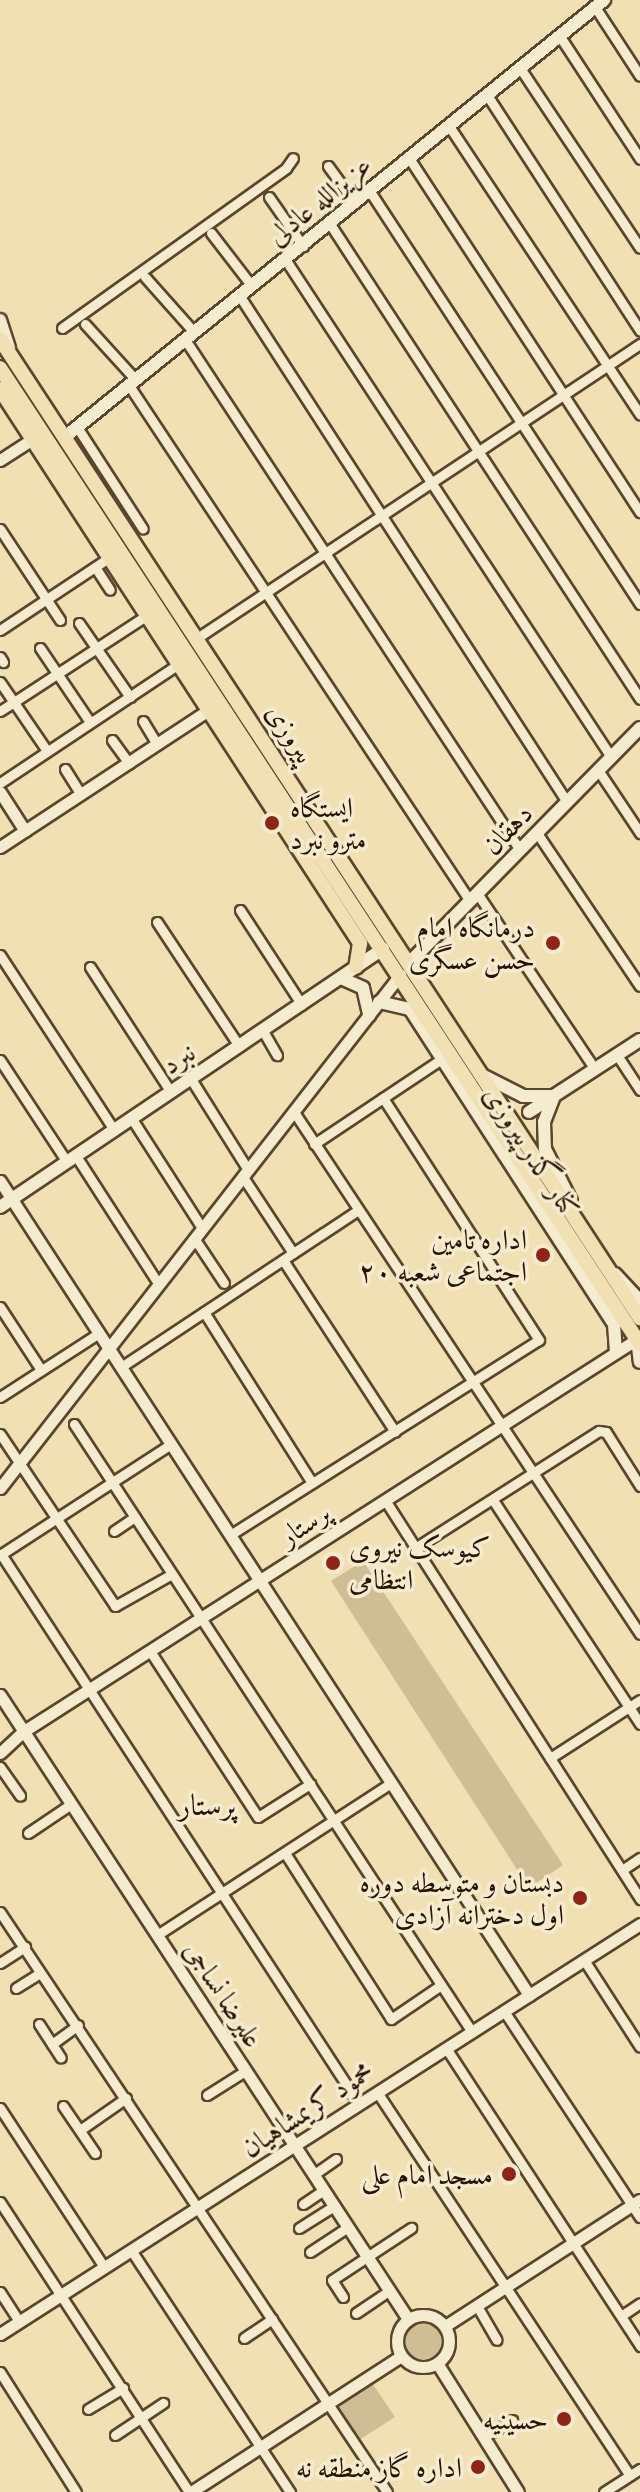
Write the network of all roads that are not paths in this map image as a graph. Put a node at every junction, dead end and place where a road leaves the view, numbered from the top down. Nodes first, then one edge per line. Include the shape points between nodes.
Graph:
1 (599, 3) edge
2 (559, 35) junction
3 (520, 68) junction
4 (640, 76) edge
5 (487, 95) junction
6 (449, 126) junction
7 (293, 158) dead end
8 (409, 158) junction
9 (640, 159) edge
10 (328, 166) dead end
11 (369, 190) junction
12 (269, 197) dead end
13 (355, 203) junction
14 (330, 224) junction
15 (211, 233) dead end
16 (303, 246) junction
17 (640, 248) edge
18 (285, 259) junction
19 (145, 277) dead end
20 (251, 285) junction
21 (239, 295) junction
22 (0, 320) edge
23 (85, 324) dead end
24 (62, 328) dead end
25 (640, 331) edge
26 (188, 334) junction
27 (0, 339) edge
28 (640, 344) edge
29 (11, 355) junction
30 (607, 366) junction
31 (0, 368) edge
32 (132, 382) junction
33 (0, 389) edge
34 (563, 396) junction
35 (640, 415) edge
36 (522, 423) junction
37 (77, 427) junction
38 (65, 437) junction
39 (32, 439) junction
40 (51, 446) junction
41 (476, 453) junction
42 (0, 460) edge
43 (431, 483) junction
44 (108, 503) junction
45 (640, 512) edge
46 (96, 513) junction
47 (382, 515) junction
48 (0, 529) edge
49 (143, 529) dead end
50 (325, 553) junction
51 (110, 557) junction
52 (95, 567) junction
53 (110, 590) dead end
54 (266, 593) junction
55 (46, 600) junction
56 (640, 604) edge
57 (147, 615) junction
58 (60, 620) dead end
59 (79, 623) dead end
60 (0, 630) edge
61 (197, 638) junction
62 (40, 648) dead end
63 (97, 648) junction
64 (180, 663) junction
65 (57, 673) junction
66 (0, 682) edge
67 (130, 697) junction
68 (640, 699) edge
69 (14, 702) junction
70 (216, 705) junction
71 (0, 711) edge
72 (143, 721) dead end
73 (90, 722) junction
74 (640, 728) edge
75 (112, 740) dead end
76 (157, 744) junction
77 (47, 751) junction
78 (611, 757) junction
79 (129, 763) junction
80 (65, 769) dead end
81 (598, 770) junction
82 (0, 783) edge
83 (261, 788) junction
84 (0, 792) edge
85 (80, 793) junction
86 (283, 796) junction
87 (567, 802) junction
88 (303, 826) junction
89 (25, 831) junction
90 (537, 833) junction
91 (640, 833) edge
92 (0, 847) edge
93 (520, 850) junction
94 (301, 851) junction
95 (474, 897) junction
96 (240, 910) dead end
97 (157, 922) dead end
98 (383, 949) junction
99 (0, 955) edge
100 (90, 967) dead end
101 (356, 967) junction
102 (404, 969) junction
103 (341, 978) junction
104 (640, 986) edge
105 (379, 1002) junction
106 (302, 1005) junction
107 (369, 1015) junction
108 (263, 1031) junction
109 (640, 1040) edge
110 (239, 1046) junction
111 (277, 1055) dead end
112 (617, 1055) junction
113 (443, 1058) junction
114 (0, 1060) edge
115 (595, 1069) junction
116 (482, 1075) junction
117 (191, 1079) junction
118 (640, 1090) edge
119 (171, 1092) junction
120 (554, 1096) junction
121 (383, 1098) junction
122 (294, 1112) junction
123 (529, 1112) dead end
124 (132, 1119) junction
125 (114, 1130) junction
126 (496, 1133) junction
127 (314, 1144) junction
128 (72, 1159) junction
129 (246, 1173) junction
130 (0, 1181) edge
131 (12, 1199) junction
132 (0, 1207) edge
133 (358, 1210) junction
134 (202, 1228) junction
135 (194, 1238) junction
136 (588, 1238) junction
137 (293, 1253) junction
138 (283, 1260) junction
139 (610, 1271) junction
140 (158, 1283) junction
141 (224, 1283) dead end
142 (640, 1301) edge
143 (0, 1307) edge
144 (204, 1312) junction
145 (640, 1318) edge
146 (99, 1333) junction
147 (639, 1340) edge
148 (108, 1347) junction
149 (616, 1352) junction
150 (640, 1362) edge
151 (121, 1367) junction
152 (41, 1370) junction
153 (472, 1383) junction
154 (0, 1397) edge
155 (74, 1424) dead end
156 (500, 1426) junction
157 (395, 1432) junction
158 (0, 1434) edge
159 (171, 1444) junction
160 (19, 1463) junction
161 (533, 1476) junction
162 (112, 1482) junction
163 (312, 1483) junction
164 (640, 1486) edge
165 (0, 1488) edge
166 (385, 1500) junction
167 (493, 1500) junction
168 (135, 1517) junction
169 (56, 1519) junction
170 (114, 1531) dead end
171 (230, 1535) junction
172 (415, 1548) junction
173 (1, 1554) edge
174 (172, 1574) junction
175 (260, 1580) junction
176 (200, 1618) junction
177 (640, 1634) edge
178 (150, 1651) junction
179 (88, 1690) junction
180 (0, 1695) edge
181 (640, 1700) edge
182 (629, 1707) junction
183 (640, 1724) edge
184 (24, 1731) junction
185 (0, 1753) edge
186 (550, 1758) junction
187 (0, 1767) edge
188 (391, 1783) junction
189 (310, 1784) junction
190 (20, 1796) dead end
191 (71, 1804) junction
192 (334, 1821) junction
193 (28, 1833) dead end
194 (285, 1853) junction
195 (640, 1858) edge
196 (622, 1870) junction
197 (222, 1893) junction
198 (640, 1899) edge
199 (0, 1912) edge
200 (640, 1924) edge
201 (157, 1935) junction
202 (25, 1947) junction
203 (584, 1960) junction
204 (0, 1963) edge
205 (40, 1973) junction
206 (441, 1985) junction
207 (16, 1988) dead end
208 (529, 1995) junction
209 (504, 2011) junction
210 (39, 2024) dead end
211 (78, 2025) junction
212 (472, 2032) junction
213 (52, 2044) junction
214 (640, 2047) edge
215 (446, 2048) junction
216 (61, 2058) dead end
217 (245, 2071) junction
218 (377, 2092) junction
219 (207, 2095) dead end
220 (126, 2098) junction
221 (359, 2104) junction
222 (63, 2106) dead end
223 (0, 2108) edge
224 (80, 2130) junction
225 (294, 2145) junction
226 (95, 2153) dead end
227 (336, 2159) dead end
228 (313, 2175) junction
229 (324, 2190) junction
230 (0, 2202) edge
231 (636, 2203) edge
232 (303, 2204) dead end
233 (334, 2206) junction
234 (198, 2207) junction
235 (640, 2217) edge
236 (348, 2227) junction
237 (299, 2228) dead end
238 (411, 2228) dead end
239 (573, 2243) junction
240 (131, 2250) junction
241 (310, 2252) dead end
242 (368, 2258) junction
243 (104, 2267) junction
244 (506, 2287) junction
245 (389, 2291) junction
246 (0, 2292) edge
247 (62, 2294) junction
248 (343, 2297) dead end
249 (640, 2303) edge
250 (477, 2306) junction
251 (356, 2313) dead end
252 (621, 2316) junction
253 (272, 2319) junction
254 (408, 2319) junction
255 (19, 2321) junction
256 (445, 2326) junction
257 (0, 2334) edge
258 (244, 2338) dead end
259 (497, 2340) dead end
260 (640, 2346) edge
261 (401, 2356) junction
262 (437, 2363) junction
263 (0, 2372) edge
264 (123, 2388) junction
265 (163, 2403) dead end
266 (328, 2403) junction
267 (88, 2409) dead end
268 (141, 2418) junction
269 (512, 2420) dead end
270 (115, 2435) dead end
271 (484, 2437) junction
272 (260, 2447) junction
273 (640, 2469) edge
274 (630, 2475) junction
275 (618, 2488) edge
276 (76, 2492) edge
277 (190, 2492) edge
278 (290, 2492) edge
279 (387, 2492) edge
280 (518, 2492) edge
281 (604, 2492) edge

1 - 2 main road, عزیزالله عادلی
1 - 4 street
2 - 3 main road, عزیزالله عادلی
2 - 9 street
3 - 5 main road, عزیزالله عادلی
3 - 17 street
5 - 6 main road, عزیزالله عادلی
5 - 25 street
6 - 8 main road, عزیزالله عادلی
6 - 30 street
7 - 24 street
8 - 11 main road, عزیزالله عادلی
8 - 34 street
10 - 13 street
11 - 13 main road, عزیزالله عادلی
11 - 36 street
12 - 16 street
13 - 14 main road, عزیزالله عادلی
14 - 16 main road, عزیزالله عادلی
14 - 41 street
15 - 20 street
16 - 18 main road, عزیزالله عادلی
18 - 20 main road, عزیزالله عادلی
18 - 43 street
19 - 26 street
20 - 21 main road, عزیزالله عادلی
21 - 26 main road, عزیزالله عادلی
21 - 47 street
22 - 29 main road
23 - 32 street
26 - 32 main road, عزیزالله عادلی
26 - 50 street
27 - 29 main road, پیروزی
28 - 30 street
29 - 38 main road, پیروزی
30 - 34 street
30 - 35 street
31 - 40 main road, پیروزی
32 - 37 main road, عزیزالله عادلی
32 - 54 street
33 - 39 main road
34 - 36 street
34 - 45 street
36 - 41 street
36 - 56 street
37 - 38 main road, عزیزالله عادلی
37 - 49 street
38 - 40 main road
38 - 44 main road, پیروزی
39 - 42 street
39 - 51 main road
40 - 46 main road, پیروزی
41 - 43 street
41 - 68 street
43 - 47 street
43 - 78 street
44 - 46 main road
44 - 61 main road, پیروزی
46 - 70 main road, پیروزی
47 - 50 street
47 - 87 street
48 - 55 street
50 - 54 street
50 - 93 street
51 - 52 street
51 - 57 main road
52 - 53 street
52 - 55 street
54 - 61 street
54 - 95 street
55 - 58 street
55 - 60 street
57 - 63 street
57 - 64 main road
59 - 63 street
61 - 102 main road, پیروزی
62 - 65 street
63 - 65 street
63 - 67 street
64 - 67 street
64 - 70 main road
65 - 69 street
65 - 73 street
66 - 69 street
67 - 73 street
69 - 71 street
69 - 77 street
70 - 76 street
70 - 83 main road
70 - 86 main road, پیروزی
72 - 76 street
73 - 77 street
74 - 78 main road, دهقان
75 - 79 street
76 - 79 street
77 - 82 street
78 - 81 main road, دهقان
79 - 85 street
80 - 85 street
81 - 87 main road, دهقان
81 - 91 street
83 - 86 main road
83 - 94 main road
84 - 89 street
85 - 89 street
86 - 88 main road, پیروزی
87 - 90 main road, دهقان
88 - 94 main road
88 - 98 main road, پیروزی
89 - 92 street
90 - 93 main road, دهقان
90 - 104 street
93 - 95 main road, دهقان
94 - 101 main road via 360,943
95 - 102 main road, دهقان
95 - 115 street
96 - 106 street
97 - 110 street
98 - 101 main road, نبرد
98 - 102 main road, پیروزی
99 - 125 street
100 - 119 street
101 - 103 main road, نبرد
102 - 105 street
102 - 116 main road, پیروزی
102 - 126 main road, پیروزی
103 - 106 main road, نبرد
103 - 107 main road via 363,988
105 - 107 street
105 - 113 main road, کنار گذر پیروزی via 410,1009
106 - 108 main road, نبرد
107 - 122 street
108 - 110 main road, نبرد
108 - 111 street
109 - 112 main road
110 - 117 main road, نبرد
112 - 115 main road
112 - 118 street
113 - 121 street
113 - 126 main road, کنار گذر پیروزی
114 - 128 street
115 - 120 main road
116 - 120 main road via 523,1096
116 - 136 main road, پیروزی
117 - 119 main road, نبرد
117 - 129 street
119 - 124 main road, نبرد
120 - 123 main road
120 - 136 main road via 544,1122 545,1149
121 - 127 street
121 - 153 street via 539,1336 537,1343
122 - 127 street
122 - 129 street
124 - 125 main road, نبرد
124 - 134 street
125 - 128 main road, نبرد
126 - 147 main road, پیروزی
126 - 149 main road, کنار گذر پیروزی via 614,1324
127 - 133 street
128 - 131 main road, نبرد
128 - 140 street
129 - 134 street
129 - 137 street
130 - 131 street
131 - 132 main road, نبرد
131 - 146 street
133 - 137 street
133 - 153 street
134 - 135 street
135 - 140 street
135 - 141 street
136 - 139 main road, پیروزی
137 - 138 street
138 - 144 street
138 - 157 street
139 - 142 main road
139 - 145 main road, پیروزی
140 - 148 street
143 - 152 street
144 - 151 street
144 - 163 street
146 - 148 street
146 - 152 street
147 - 149 street, پرستار
147 - 150 main road
148 - 151 street
148 - 160 street
149 - 156 street, پرستار
151 - 159 street
152 - 154 street
153 - 156 street
153 - 157 street
155 - 162 street
156 - 161 street
156 - 166 street, پرستار
157 - 163 street
158 - 160 street
159 - 162 street
159 - 171 street
160 - 165 street
160 - 169 street
161 - 164 street via 602,1431
161 - 167 street
161 - 177 street
162 - 168 street
162 - 169 street
163 - 171 street
166 - 172 street
166 - 175 street, پرستار
167 - 172 street
167 - 182 street
168 - 170 street
168 - 174 street
169 - 173 street
169 - 174 street via 118,1607
171 - 175 street
172 - 186 street
173 - 179 street
174 - 176 street
175 - 176 street, پرستار
175 - 188 street
176 - 178 street, پرستار
176 - 189 street
178 - 179 street, پرستار
178 - 189 street via 258,1817
179 - 184 street, پرستار
179 - 197 street
180 - 184 street, علیرضا نساجی
181 - 182 street
182 - 183 street
182 - 186 street
184 - 185 street, پرستار
184 - 191 street, علیرضا نساجی
186 - 196 street
187 - 190 street
188 - 192 street
188 - 208 street
189 - 192 street
191 - 193 street
191 - 201 street, علیرضا نساجی
192 - 194 street
192 - 206 street
194 - 197 street
194 - 206 street via 391,2019
195 - 196 street
196 - 198 street
197 - 201 street
197 - 221 street
199 - 202 street
200 - 203 street, محمود کریمشاهیان
201 - 217 street, علیرضا نساجی
202 - 204 street
202 - 205 street
203 - 208 street, محمود کریمشاهیان
203 - 214 street
205 - 207 street
205 - 211 street
206 - 212 street
208 - 209 street, محمود کریمشاهیان
209 - 212 street, محمود کریمشاهیان
209 - 231 street
210 - 213 street
211 - 213 street
211 - 220 street
212 - 215 street, محمود کریمشاهیان
213 - 216 street
215 - 218 street, محمود کریمشاهیان
215 - 239 street
217 - 219 street
217 - 225 street, علیرضا نساجی
218 - 221 street, محمود کریمشاهیان
218 - 244 street
220 - 224 street
220 - 234 street
221 - 225 street, محمود کریمشاهیان
222 - 224 street
223 - 243 street
224 - 226 street
225 - 228 street, علیرضا نساجی
225 - 234 street, محمود کریمشاهیان
227 - 228 street
228 - 229 street, علیرضا نساجی
229 - 232 street
229 - 233 street, علیرضا نساجی
230 - 247 street
231 - 235 street
231 - 239 street
233 - 236 street, علیرضا نساجی
233 - 237 street
234 - 240 street, محمود کریمشاهیان
234 - 253 street
236 - 241 street
236 - 242 street, علیرضا نساجی
238 - 242 street
239 - 244 street
239 - 252 street
240 - 243 street, محمود کریمشاهیان
240 - 272 street
242 - 245 street, علیرضا نساجی
242 - 248 street via 332,2280
243 - 247 street, محمود کریمشاهیان
244 - 250 street
244 - 274 street
245 - 251 street
245 - 254 street, علیرضا نساجی
246 - 255 street
247 - 255 street, محمود کریمشاهیان
247 - 264 street
249 - 252 street
250 - 256 street
250 - 259 street
252 - 260 street
253 - 258 street
253 - 266 street
254 - 256 street via 423,2315
254 - 261 street via 398,2332
255 - 257 street, محمود کریمشاهیان
256 - 262 street via 449,2342
261 - 262 street via 414,2366
261 - 266 street
262 - 271 street
263 - 276 street
264 - 267 street
264 - 268 street
265 - 268 street
266 - 272 street
266 - 279 street
268 - 270 street
268 - 277 street
269 - 271 street
271 - 280 street
272 - 277 street
272 - 278 street
273 - 274 street
274 - 275 street
275 - 281 street

